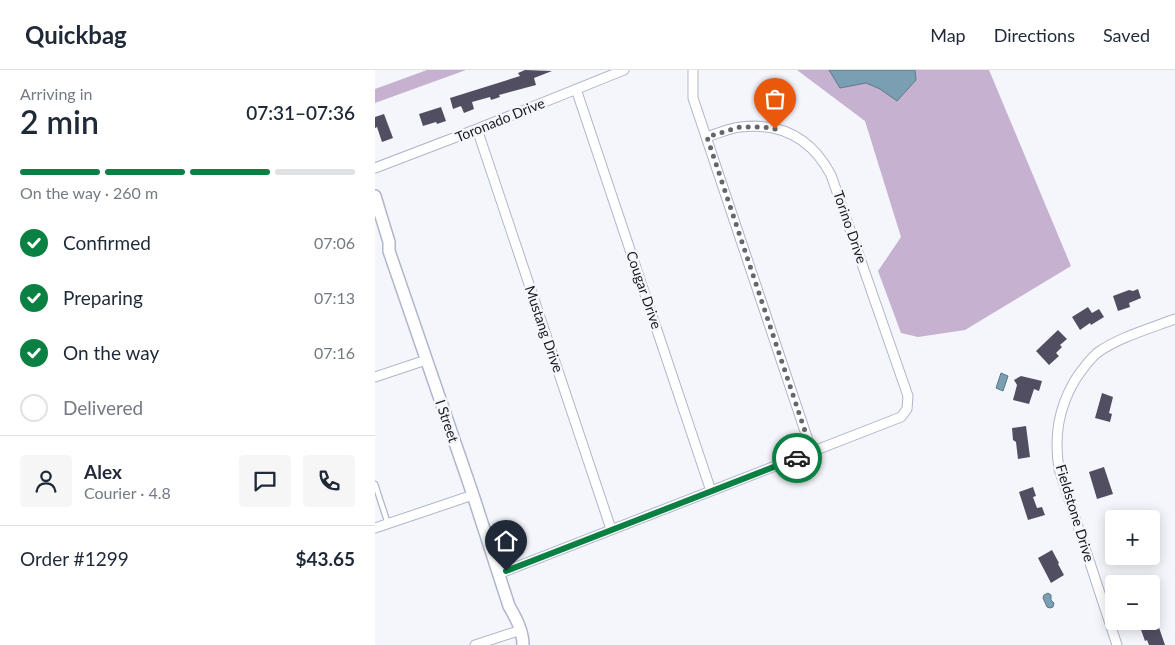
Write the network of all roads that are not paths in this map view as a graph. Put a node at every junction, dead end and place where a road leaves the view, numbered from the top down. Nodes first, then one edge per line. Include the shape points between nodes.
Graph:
1 (624, 70) edge
2 (693, 70) edge
3 (576, 89) junction
4 (477, 129) junction
5 (707, 137) junction
6 (375, 168) edge
7 (375, 196) edge
8 (380, 229) edge
9 (1175, 319) edge
10 (426, 360) junction
11 (375, 377) edge
12 (812, 452) junction
13 (375, 484) edge
14 (711, 491) junction
15 (473, 495) junction
16 (388, 524) junction
17 (375, 528) edge
18 (611, 529) junction
19 (498, 574) junction
20 (521, 630) junction
21 (475, 645) edge
22 (523, 645) edge
23 (1117, 645) edge

1 - 3 street, Toronado Drive
2 - 5 street via 693,98
3 - 4 street, Toronado Drive
3 - 14 street, Cougar Drive
4 - 6 street, Toronado Drive
4 - 18 street, Mustang Drive
5 - 12 street
5 - 12 street, Torino Drive via 740,127 786,131 807,143 825,162 908,396 907,409 901,417
7 - 8 street, I Street
8 - 10 street, I Street via 389,242 389,251
9 - 23 street, Fieldstone Drive via 1116,342 1097,354 1068,393 1059,420 1059,469
10 - 11 street
10 - 15 street, I Street
12 - 14 street
13 - 16 lane
14 - 18 street
15 - 16 street
15 - 19 street, I Street
16 - 17 street
18 - 19 street
19 - 20 street, I Street
20 - 21 street
20 - 22 street, I Street

